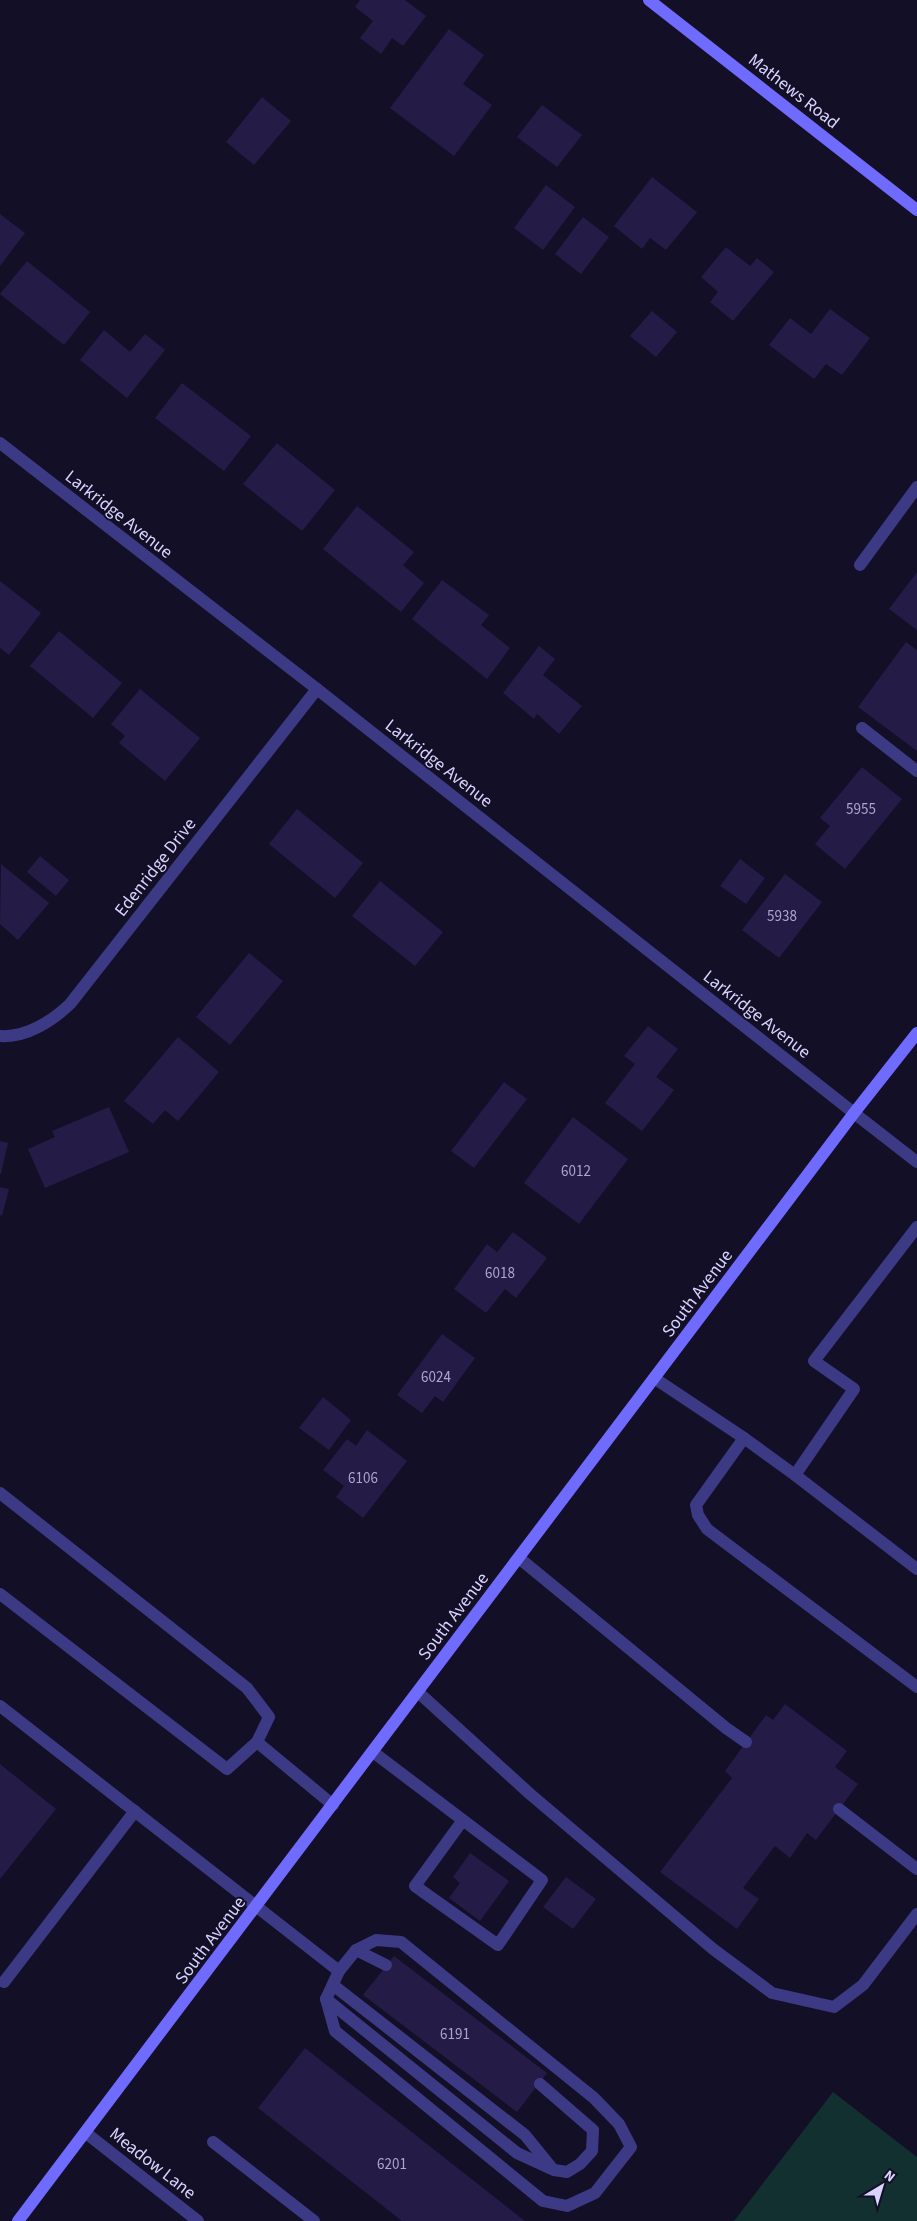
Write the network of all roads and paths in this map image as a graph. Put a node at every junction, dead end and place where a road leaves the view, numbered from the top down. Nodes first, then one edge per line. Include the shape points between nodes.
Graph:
1 (648, 0) edge
2 (917, 210) edge
3 (0, 443) edge
4 (917, 487) edge
5 (860, 565) dead end
6 (317, 689) junction
7 (862, 728) dead end
8 (917, 771) edge
9 (917, 1034) edge
10 (0, 1036) edge
11 (854, 1113) junction
12 (917, 1162) edge
13 (917, 1227) edge
14 (654, 1378) junction
15 (744, 1438) junction
16 (795, 1475) junction
17 (0, 1493) edge
18 (519, 1558) junction
19 (917, 1569) edge
20 (0, 1594) edge
21 (917, 1687) edge
22 (418, 1692) junction
23 (0, 1706) edge
24 (257, 1742) junction
25 (746, 1742) dead end
26 (373, 1752) junction
27 (333, 1805) junction
28 (839, 1809) dead end
29 (135, 1811) junction
30 (463, 1820) junction
31 (917, 1869) edge
32 (256, 1907) junction
33 (917, 1914) edge
34 (356, 1950) junction
35 (386, 1966) dead end
36 (339, 1971) junction
37 (4, 1982) dead end
38 (333, 1984) junction
39 (326, 1999) junction
40 (540, 2084) dead end
41 (86, 2134) junction
42 (212, 2142) dead end
43 (554, 2170) junction
44 (18, 2221) edge
45 (198, 2221) edge
46 (314, 2221) edge

1 - 2 main road, Mathews Road
3 - 6 street, Larkridge Avenue
4 - 5 street
6 - 10 street, Edenridge Drive via 70,1004 33,1030
6 - 11 street, Larkridge Avenue
7 - 8 street
9 - 11 main road, South Avenue
11 - 12 street, Larkridge Avenue
11 - 14 main road, South Avenue
13 - 16 street via 814,1361 854,1389
14 - 15 street
14 - 18 main road, South Avenue
15 - 16 street
15 - 21 street via 696,1505 707,1529
16 - 19 street
17 - 24 street via 247,1688 269,1717
18 - 22 main road, South Avenue
18 - 25 street
20 - 24 street via 227,1769
22 - 26 main road, South Avenue
22 - 33 street via 610,1863 713,1949 772,1993 834,2007 863,1985
23 - 29 street
24 - 27 street
26 - 27 main road, South Avenue
26 - 30 street
27 - 32 main road, South Avenue
28 - 31 street
29 - 32 street
29 - 37 street
30 - 30 street via 542,1880 498,1945 415,1886
32 - 36 street
32 - 41 main road, South Avenue
34 - 35 street
34 - 36 street
34 - 39 street via 376,1940 401,1942 594,2098 618,2124 631,2147 595,2193 567,2206 543,2201 334,2031
36 - 38 street
38 - 39 street
38 - 43 street via 525,2135
39 - 43 street via 516,2152
40 - 43 street via 594,2130 592,2151 580,2164 566,2172
41 - 44 main road, South Avenue
41 - 45 street, Meadow Lane
42 - 46 street

